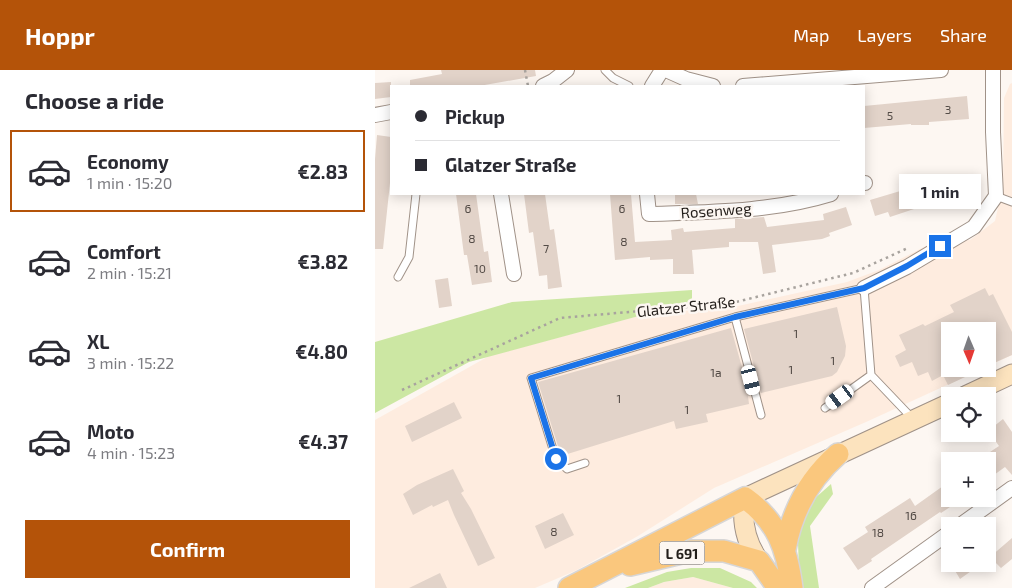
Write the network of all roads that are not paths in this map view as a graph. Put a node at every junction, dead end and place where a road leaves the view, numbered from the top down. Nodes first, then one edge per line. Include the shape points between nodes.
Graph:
1 (567, 70) edge
2 (605, 70) edge
3 (664, 70) edge
4 (941, 70) edge
5 (993, 70) edge
6 (823, 75) edge
7 (545, 85) edge
8 (627, 85) edge
9 (654, 85) edge
10 (709, 85) edge
11 (750, 85) edge
12 (390, 112) edge
13 (375, 115) edge
14 (416, 195) edge
15 (501, 195) edge
16 (647, 195) edge
17 (827, 195) edge
18 (996, 196) junction
19 (1012, 202) edge
20 (514, 274) dead end
21 (398, 277) dead end
22 (864, 288) junction
23 (735, 317) junction
24 (871, 374) junction
25 (1012, 374) edge
26 (984, 387) edge
27 (941, 407) edge
28 (825, 408) dead end
29 (761, 415) dead end
30 (914, 420) junction
31 (838, 454) junction
32 (585, 464) dead end
33 (1012, 488) edge
34 (745, 498) junction
35 (972, 517) edge
36 (941, 538) edge
37 (785, 549) junction
38 (759, 561) junction
39 (605, 569) junction
40 (569, 588) edge
41 (778, 588) edge
42 (792, 588) edge
43 (872, 588) edge

1 - 7 street
2 - 8 lane
3 - 9 street
3 - 10 street
4 - 6 street
5 - 18 street
6 - 11 street
12 - 13 street
14 - 21 lane via 409,257
15 - 20 street
16 - 17 street, Rosenweg via 649,214 764,207
18 - 19 lane
18 - 22 street, Glatzer Straße via 974,226
22 - 23 lane, Glatzer Straße
22 - 24 lane
23 - 29 lane, Glatzer Straße
23 - 32 lane via 531,378 556,459 567,469
24 - 28 lane
24 - 30 lane
25 - 26 main road
27 - 30 main road, L 691
30 - 31 main road, L 691
31 - 34 main road, L 691
31 - 37 main road, L 691 via 818,473 803,496 791,522
33 - 35 street
34 - 37 main road, L 691 via 770,522
34 - 38 main road via 745,535
34 - 39 main road, L 691
36 - 43 street
37 - 42 main road, L 691
38 - 39 main road, L 691 via 737,553 701,550
38 - 41 main road
39 - 40 main road, L 691

